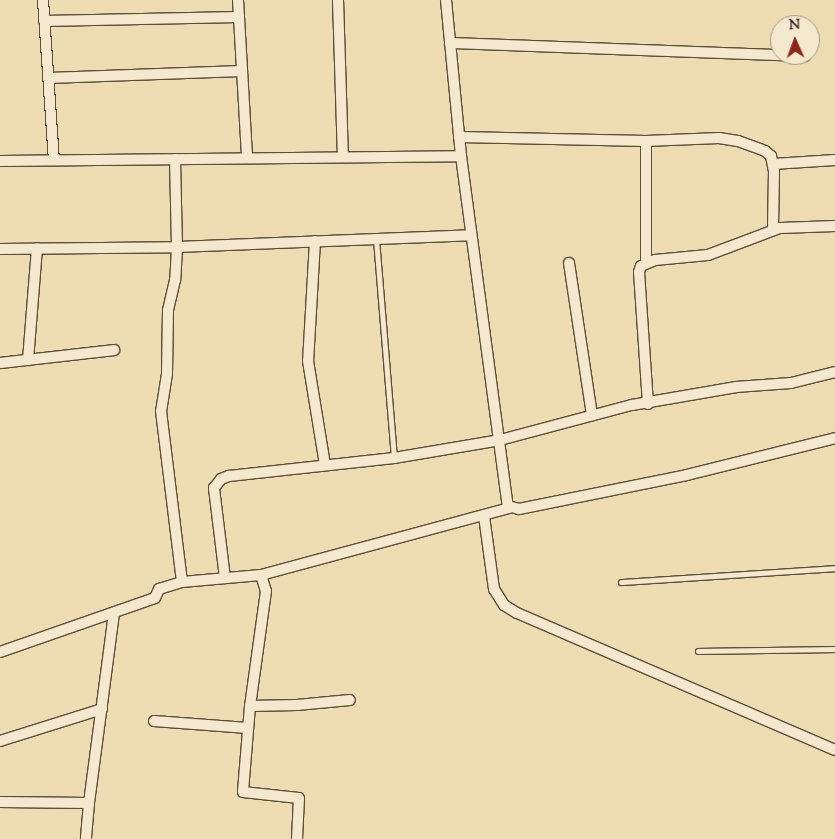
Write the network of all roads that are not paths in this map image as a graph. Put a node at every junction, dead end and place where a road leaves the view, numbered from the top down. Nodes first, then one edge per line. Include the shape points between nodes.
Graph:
1 (43, 0) edge
2 (238, 0) edge
3 (338, 0) edge
4 (446, 0) edge
5 (239, 17) junction
6 (44, 21) junction
7 (450, 43) junction
8 (770, 55) edge
9 (242, 71) junction
10 (48, 78) junction
11 (459, 137) junction
12 (646, 141) junction
13 (461, 156) junction
14 (247, 158) junction
15 (343, 158) junction
16 (175, 159) junction
17 (54, 160) junction
18 (835, 160) edge
19 (0, 161) edge
20 (773, 164) junction
21 (835, 226) edge
22 (773, 229) junction
23 (471, 235) junction
24 (376, 239) junction
25 (315, 241) junction
26 (177, 247) junction
27 (37, 248) junction
28 (0, 249) edge
29 (569, 263) dead end
30 (646, 263) junction
31 (114, 350) dead end
32 (28, 360) junction
33 (0, 363) edge
34 (835, 372) edge
35 (648, 404) junction
36 (592, 415) junction
37 (835, 438) edge
38 (500, 440) junction
39 (394, 458) junction
40 (325, 466) junction
41 (510, 508) junction
42 (484, 516) junction
43 (835, 568) edge
44 (261, 575) junction
45 (224, 578) junction
46 (182, 582) junction
47 (621, 582) dead end
48 (114, 614) junction
49 (835, 650) edge
50 (698, 651) dead end
51 (0, 652) edge
52 (350, 700) dead end
53 (250, 706) junction
54 (102, 709) junction
55 (154, 721) dead end
56 (248, 728) junction
57 (0, 741) edge
58 (835, 750) edge
59 (0, 802) edge
60 (89, 803) junction
61 (86, 839) edge
62 (297, 839) edge

1 - 6 street
2 - 5 street
3 - 15 street
4 - 7 street
5 - 6 street
5 - 9 street
6 - 10 street
7 - 8 street
7 - 11 street
9 - 10 street
9 - 14 street
10 - 17 street
11 - 12 street
11 - 13 street
12 - 20 street via 729,139 765,150
12 - 30 street
13 - 15 street
13 - 23 street
14 - 15 street
14 - 16 street
16 - 17 street
16 - 26 street
17 - 19 street
18 - 20 street
20 - 22 street
21 - 22 street
22 - 30 street via 708,255
23 - 24 street
23 - 38 street
24 - 25 street
24 - 39 lane
25 - 26 street
25 - 40 street via 308,360
26 - 27 street
26 - 46 street via 168,310 167,374 161,411
27 - 28 street
27 - 32 street
29 - 36 street
30 - 35 street via 639,272
31 - 32 street
32 - 33 street
34 - 35 street via 800,381 736,387
35 - 36 street
36 - 38 street
37 - 41 street via 708,471 519,509
38 - 39 street
38 - 41 street via 506,503
39 - 40 street
40 - 45 street via 228,476 216,484
41 - 42 street
42 - 44 street
42 - 58 street via 494,589 504,605
43 - 47 lane
44 - 45 street
44 - 53 street via 266,592
45 - 46 street
46 - 48 street via 159,589 155,598
48 - 51 street
48 - 54 street
49 - 50 lane
52 - 53 street
53 - 56 street
54 - 57 street
54 - 60 street
55 - 56 street
56 - 62 street via 242,792 299,798
59 - 60 street
60 - 61 street

